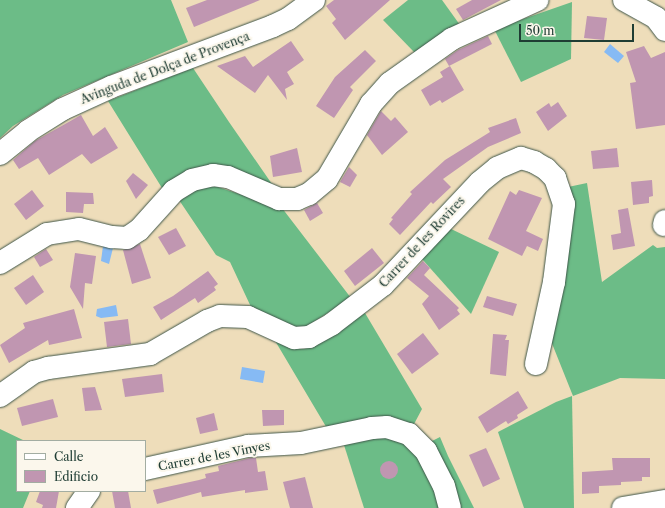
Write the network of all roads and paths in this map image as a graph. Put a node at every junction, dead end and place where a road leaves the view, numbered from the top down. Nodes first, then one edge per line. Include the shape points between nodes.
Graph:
1 (314, 0) edge
2 (536, 0) edge
3 (624, 0) edge
4 (665, 30) edge
5 (0, 154) edge
6 (0, 263) edge
7 (536, 364) dead end
8 (0, 396) edge
9 (146, 469) edge
10 (88, 492) edge
11 (665, 501) edge
12 (77, 508) edge
13 (450, 508) edge
14 (623, 508) edge

1 - 5 street, Avinguda de Dolça de Provença via 288,19 273,26 117,84 63,109 28,131
2 - 6 street via 452,39 390,83 370,104 327,179 309,194 297,199 280,199 228,177 213,175 192,180 174,190 139,230 127,238 112,238 80,230 48,234
3 - 4 street via 656,18
7 - 8 street, Carrer de les Rovires via 554,282 564,204 555,178 546,169 521,158 497,168 480,182 383,285 332,324 309,337 294,338 248,317 220,316 150,354 48,368 34,372
9 - 13 street, Carrer de les Vinyes via 248,446 301,444 387,427 409,434 426,451 444,486
10 - 12 street
11 - 14 street

